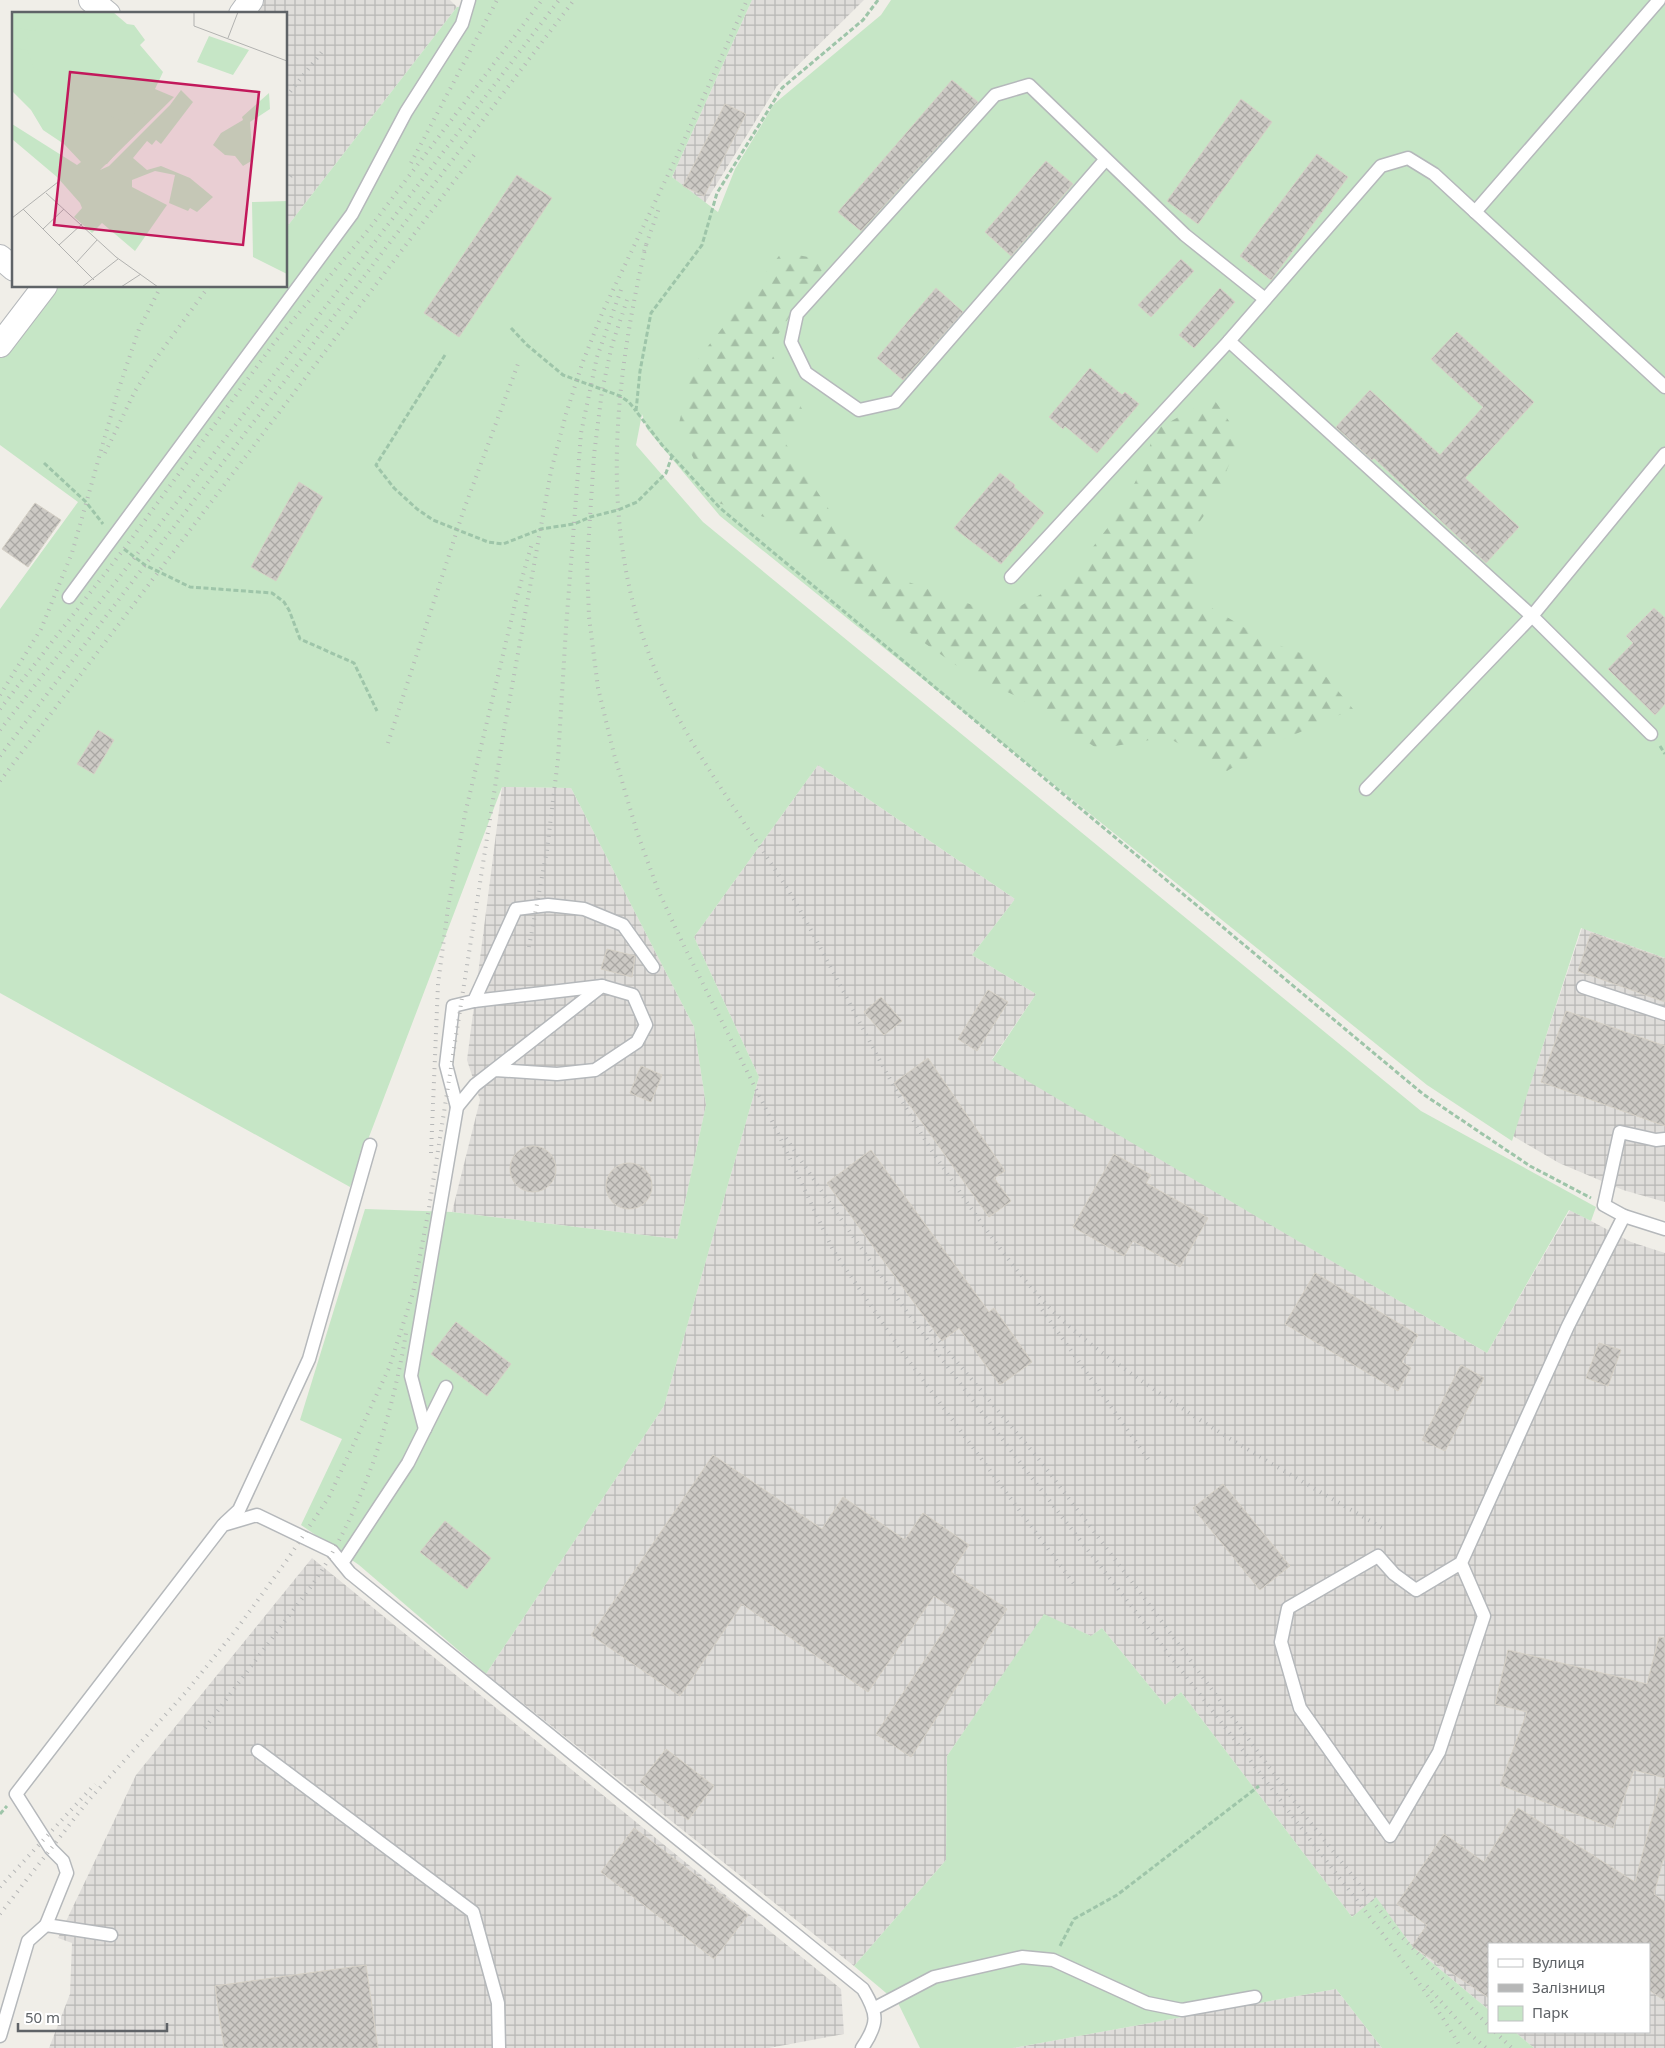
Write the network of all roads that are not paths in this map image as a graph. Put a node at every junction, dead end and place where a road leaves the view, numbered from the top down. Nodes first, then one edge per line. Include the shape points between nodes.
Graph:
1 (91, 0) edge
2 (251, 0) edge
3 (469, 0) edge
4 (1659, 0) edge
5 (106, 12) edge
6 (242, 12) edge
7 (1106, 158) junction
8 (1475, 212) junction
9 (0, 257) edge
10 (12, 267) edge
11 (39, 288) edge
12 (1265, 299) junction
13 (1229, 341) junction
14 (0, 346) edge
15 (1665, 387) edge
16 (1665, 454) edge
17 (1011, 578) dead end
18 (69, 597) dead end
19 (1532, 616) junction
20 (1651, 734) dead end
21 (1366, 789) dead end
22 (653, 967) dead end
23 (602, 986) junction
24 (1583, 986) dead end
25 (474, 1001) junction
26 (1665, 1014) edge
27 (495, 1070) junction
28 (457, 1107) junction
29 (1665, 1139) edge
30 (370, 1145) dead end
31 (1624, 1216) junction
32 (1665, 1228) edge
33 (446, 1388) dead end
34 (425, 1429) junction
35 (223, 1525) junction
36 (1461, 1563) junction
37 (342, 1564) junction
38 (258, 1751) dead end
39 (46, 1925) junction
40 (111, 1934) dead end
41 (1255, 1997) dead end
42 (874, 2008) junction
43 (0, 2036) edge
44 (499, 2048) edge
45 (862, 2048) edge

1 - 5 street
2 - 6 street
3 - 18 lane via 462,24 406,112 352,214
4 - 8 lane
7 - 7 lane via 1029,85 995,95 797,314 791,342 806,374 860,410 895,402
7 - 12 lane via 1185,235
8 - 12 lane via 1434,174 1408,158 1381,166
8 - 15 lane
9 - 10 street
11 - 14 street
12 - 13 lane
13 - 17 lane
13 - 19 lane
16 - 19 lane
19 - 20 lane
19 - 21 lane
22 - 25 lane via 623,925 584,909 548,905 516,910
23 - 25 lane
23 - 27 lane
23 - 27 lane via 633,995 646,1025 637,1042 595,1070 557,1074
24 - 26 lane
25 - 28 lane via 453,1006 446,1066
27 - 28 lane via 475,1085
28 - 34 lane via 411,1376
29 - 31 lane via 1620,1132 1604,1205
30 - 35 lane via 309,1359 239,1510
31 - 32 lane
31 - 36 lane via 1568,1326
33 - 34 lane
34 - 37 lane via 408,1463
35 - 37 lane via 257,1515 332,1551
35 - 39 lane via 16,1794 50,1849 63,1861 67,1873
36 - 36 lane via 1416,1590 1394,1574 1378,1556 1288,1608 1281,1642 1300,1708 1390,1836 1439,1752 1484,1616
37 - 42 lane via 849,1976 863,1988
38 - 44 lane via 473,1912 498,2003
39 - 40 lane
39 - 43 lane via 28,1942
41 - 42 lane via 1182,2010 1147,2003 1053,1960 1022,1957 934,1977
42 - 45 lane via 873,2032

